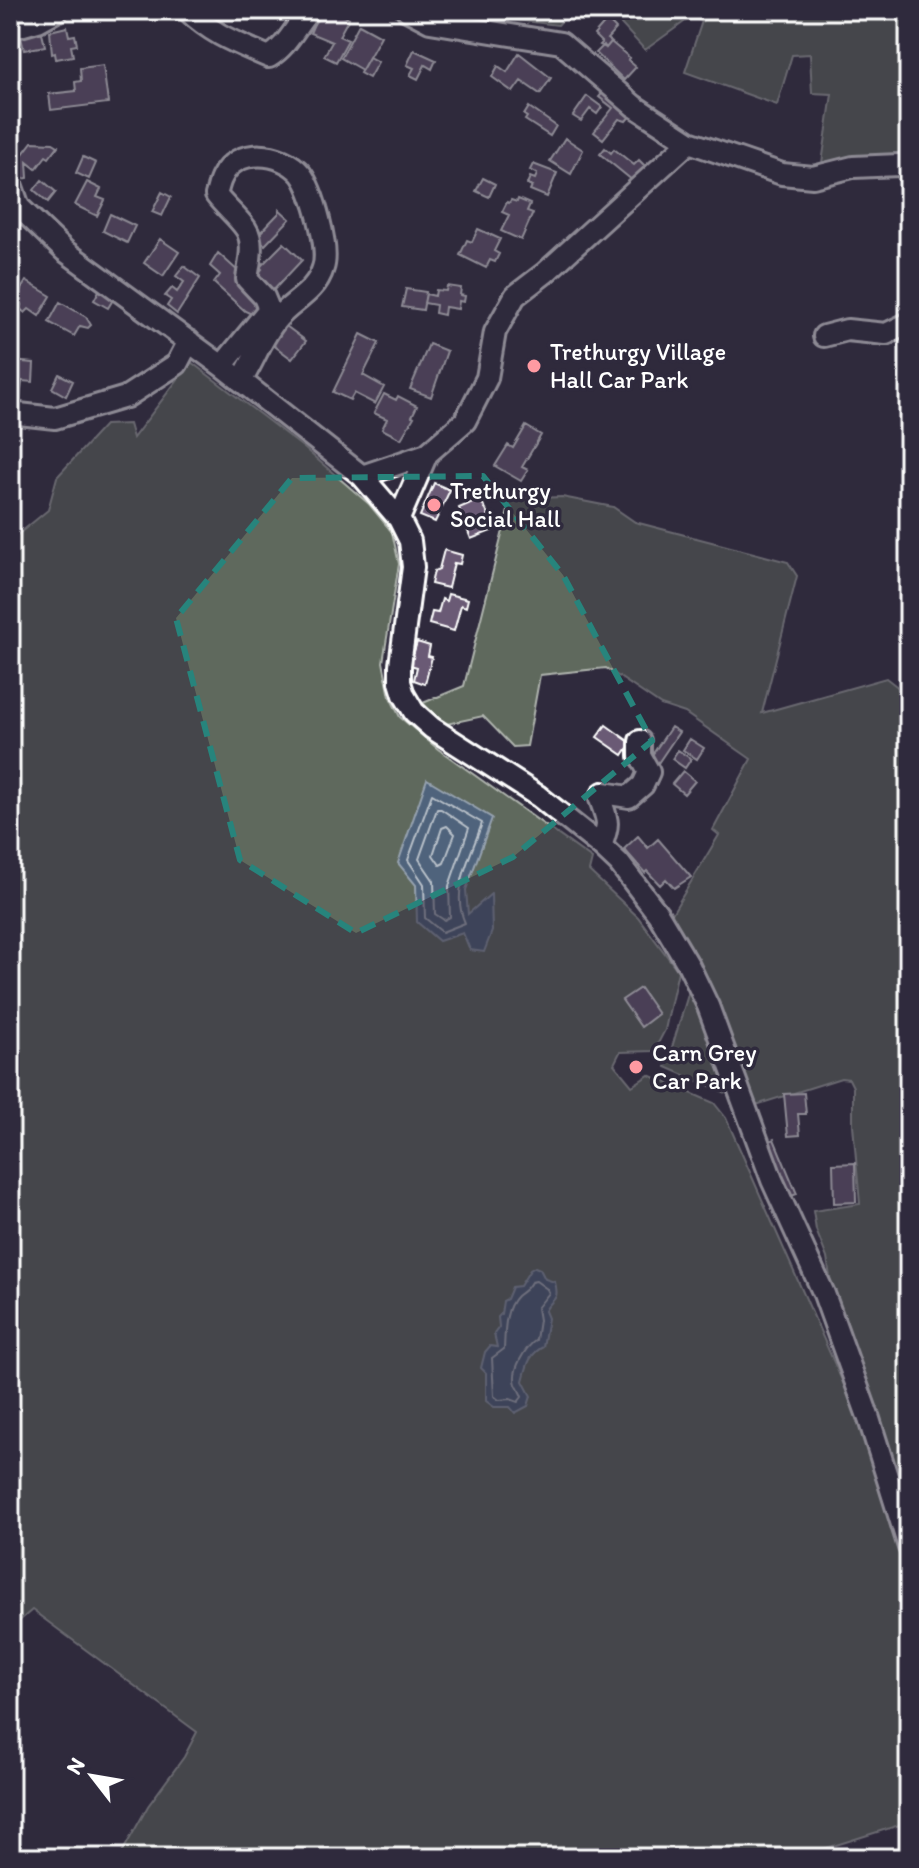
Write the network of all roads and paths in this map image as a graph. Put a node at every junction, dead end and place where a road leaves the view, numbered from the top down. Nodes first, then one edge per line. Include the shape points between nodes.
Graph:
1 (58, 10) edge
2 (187, 10) edge
3 (310, 10) edge
4 (407, 10) edge
5 (10, 29) edge
6 (689, 142) junction
7 (909, 167) edge
8 (10, 181) edge
9 (14, 211) edge
10 (909, 323) edge
11 (824, 336) dead end
12 (189, 341) junction
13 (222, 366) junction
14 (241, 381) junction
15 (10, 413) edge
16 (427, 454) junction
17 (362, 476) junction
18 (399, 519) junction
19 (640, 741) dead end
20 (601, 846) junction
21 (909, 1547) edge

1 - 5 street
2 - 3 street via 202,25 269,57
4 - 6 street via 430,22 561,43 634,106
6 - 7 street via 797,176 853,167
6 - 16 street via 515,296 495,332 487,378 465,421
8 - 9 street
9 - 12 street
10 - 11 street via 886,334 847,330
12 - 13 street
12 - 15 street via 177,364 126,397 55,418
13 - 14 street
13 - 14 street via 269,309 247,279 246,230 216,195 222,175 238,161 271,155 302,175 323,235 324,267 314,285 279,316
14 - 17 street
16 - 17 street
16 - 18 street
17 - 18 street
18 - 20 street via 410,541 413,567 400,665 404,695 414,712
19 - 20 street via 647,778 629,797 603,793 600,799 608,816
20 - 21 street via 658,914 708,1006 772,1180 824,1294

